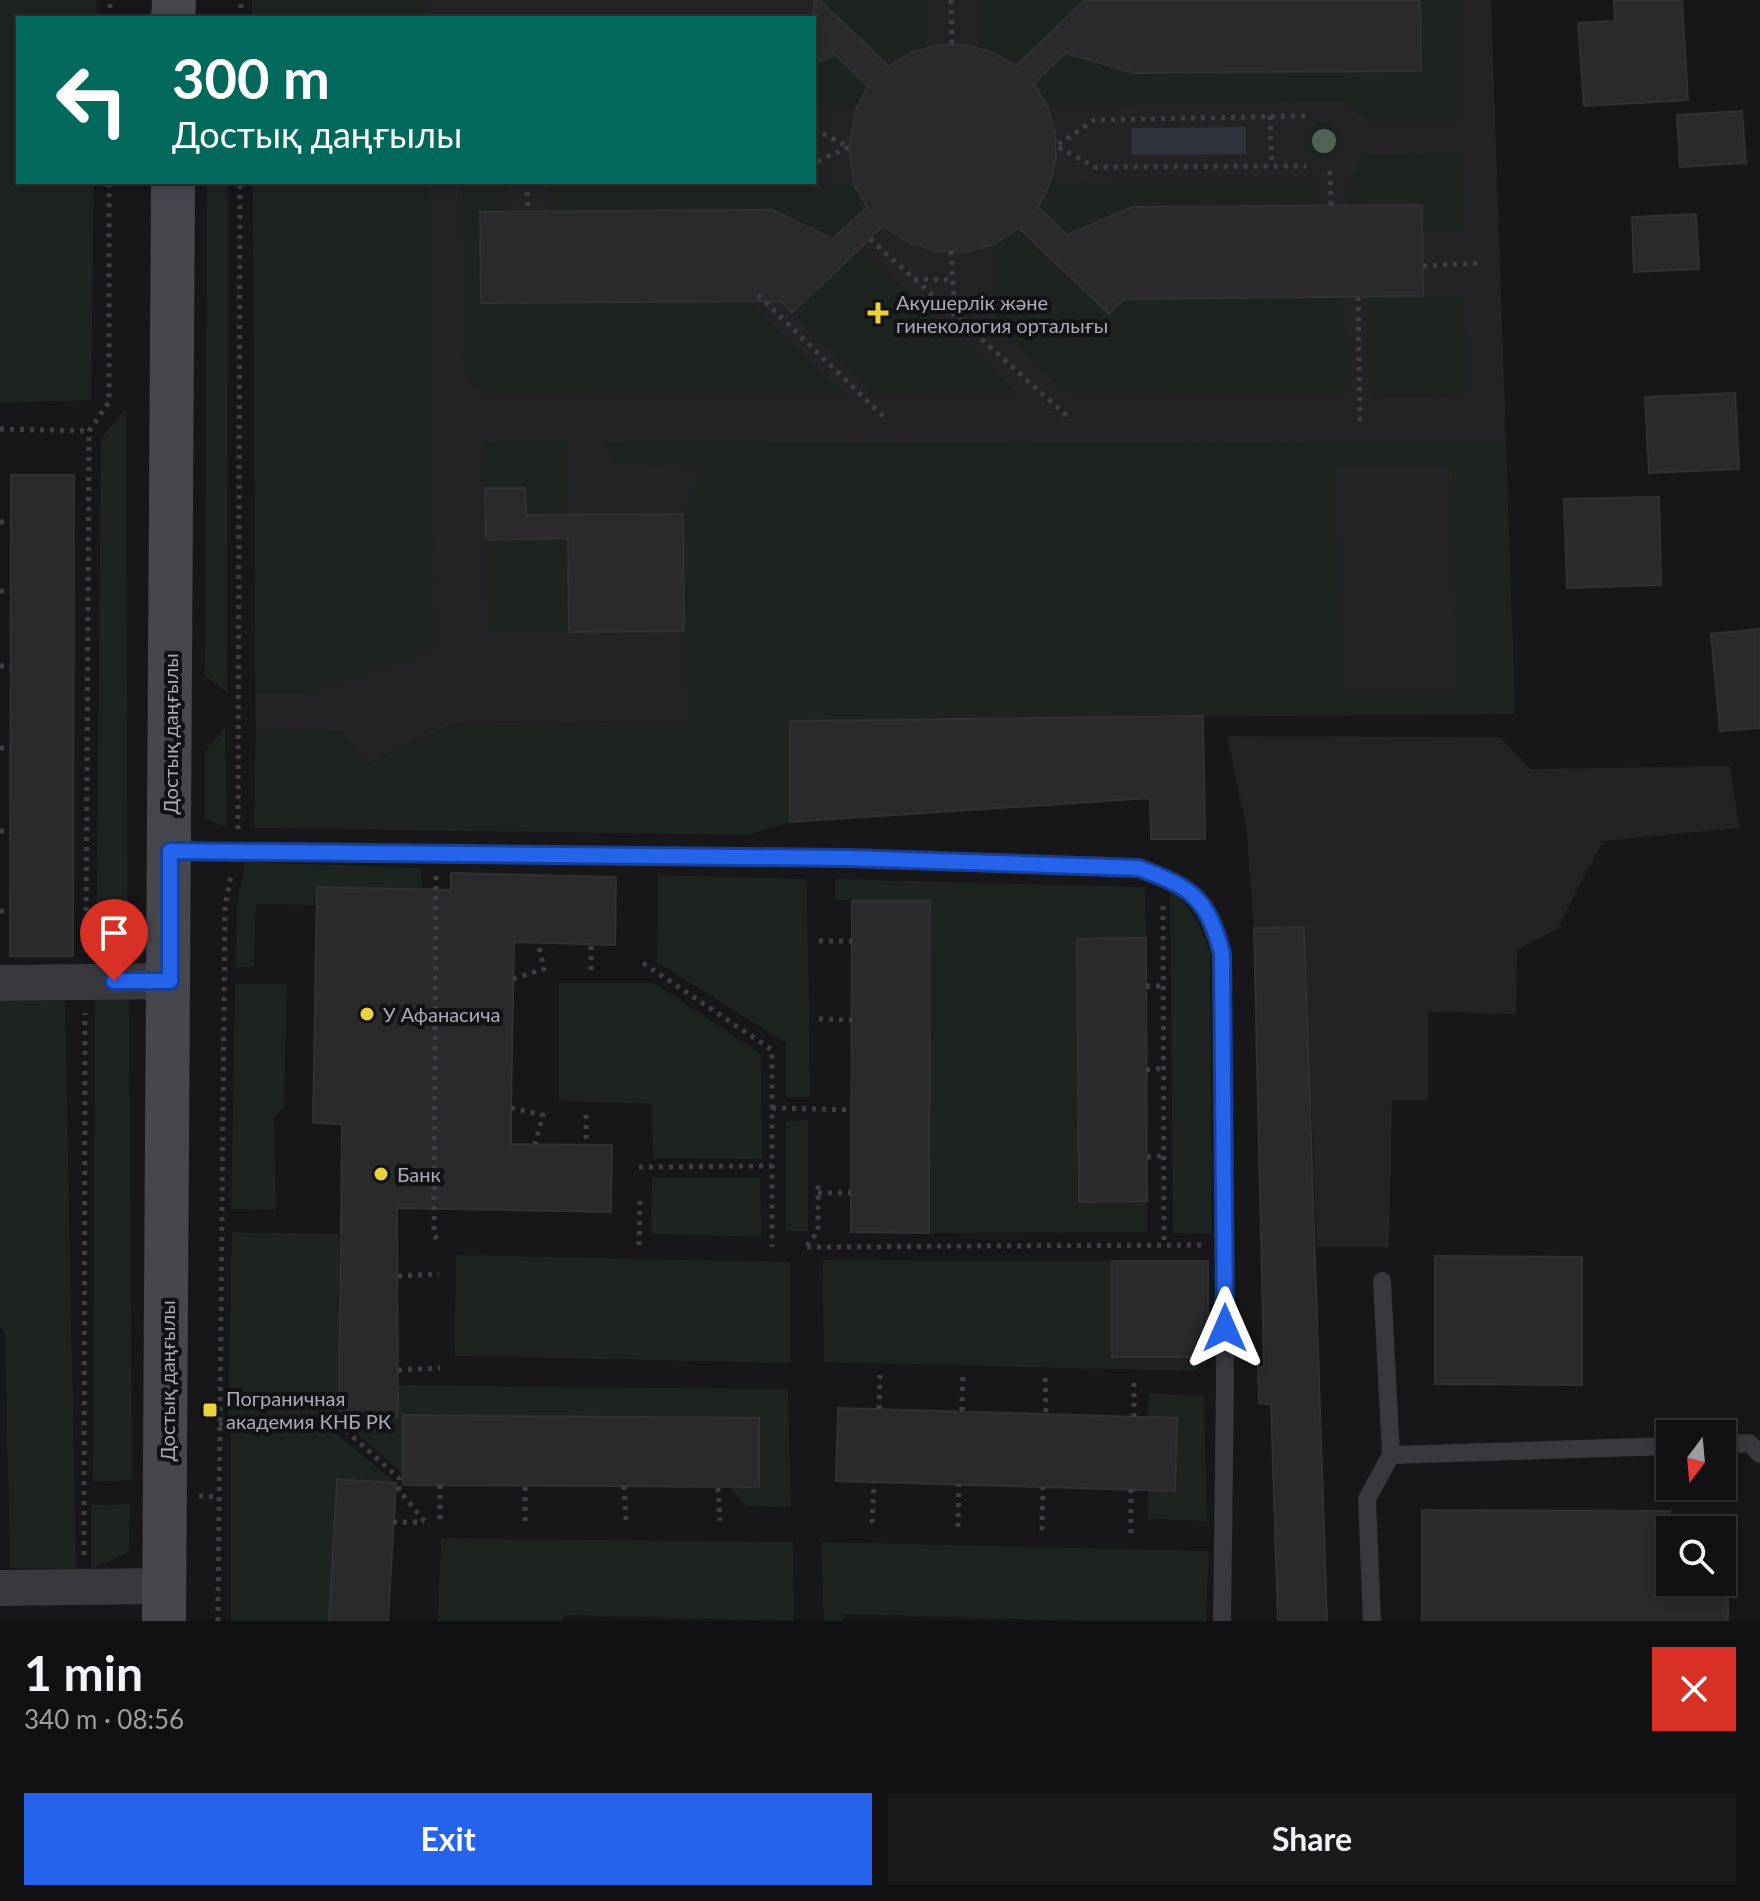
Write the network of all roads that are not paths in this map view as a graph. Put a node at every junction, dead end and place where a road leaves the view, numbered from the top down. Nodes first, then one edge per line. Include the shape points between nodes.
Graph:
1 (173, 184) edge
2 (170, 851) junction
3 (170, 981) junction
4 (0, 983) edge
5 (1382, 1281) dead end
6 (1736, 1443) edge
7 (1656, 1446) edge
8 (1760, 1454) edge
9 (1391, 1455) junction
10 (0, 1588) edge
11 (165, 1603) edge
12 (1222, 1621) edge
13 (1372, 1621) edge

1 - 2 main road, Достық даңғылы
2 - 3 main road, Достық даңғылы
2 - 12 lane via 863,858 1139,868 1184,885 1213,918 1222,954
3 - 4 street
3 - 11 main road, Достық даңғылы
5 - 9 lane
6 - 8 lane via 1749,1443
7 - 9 lane
9 - 13 lane via 1367,1499
10 - 11 street via 84,1588

